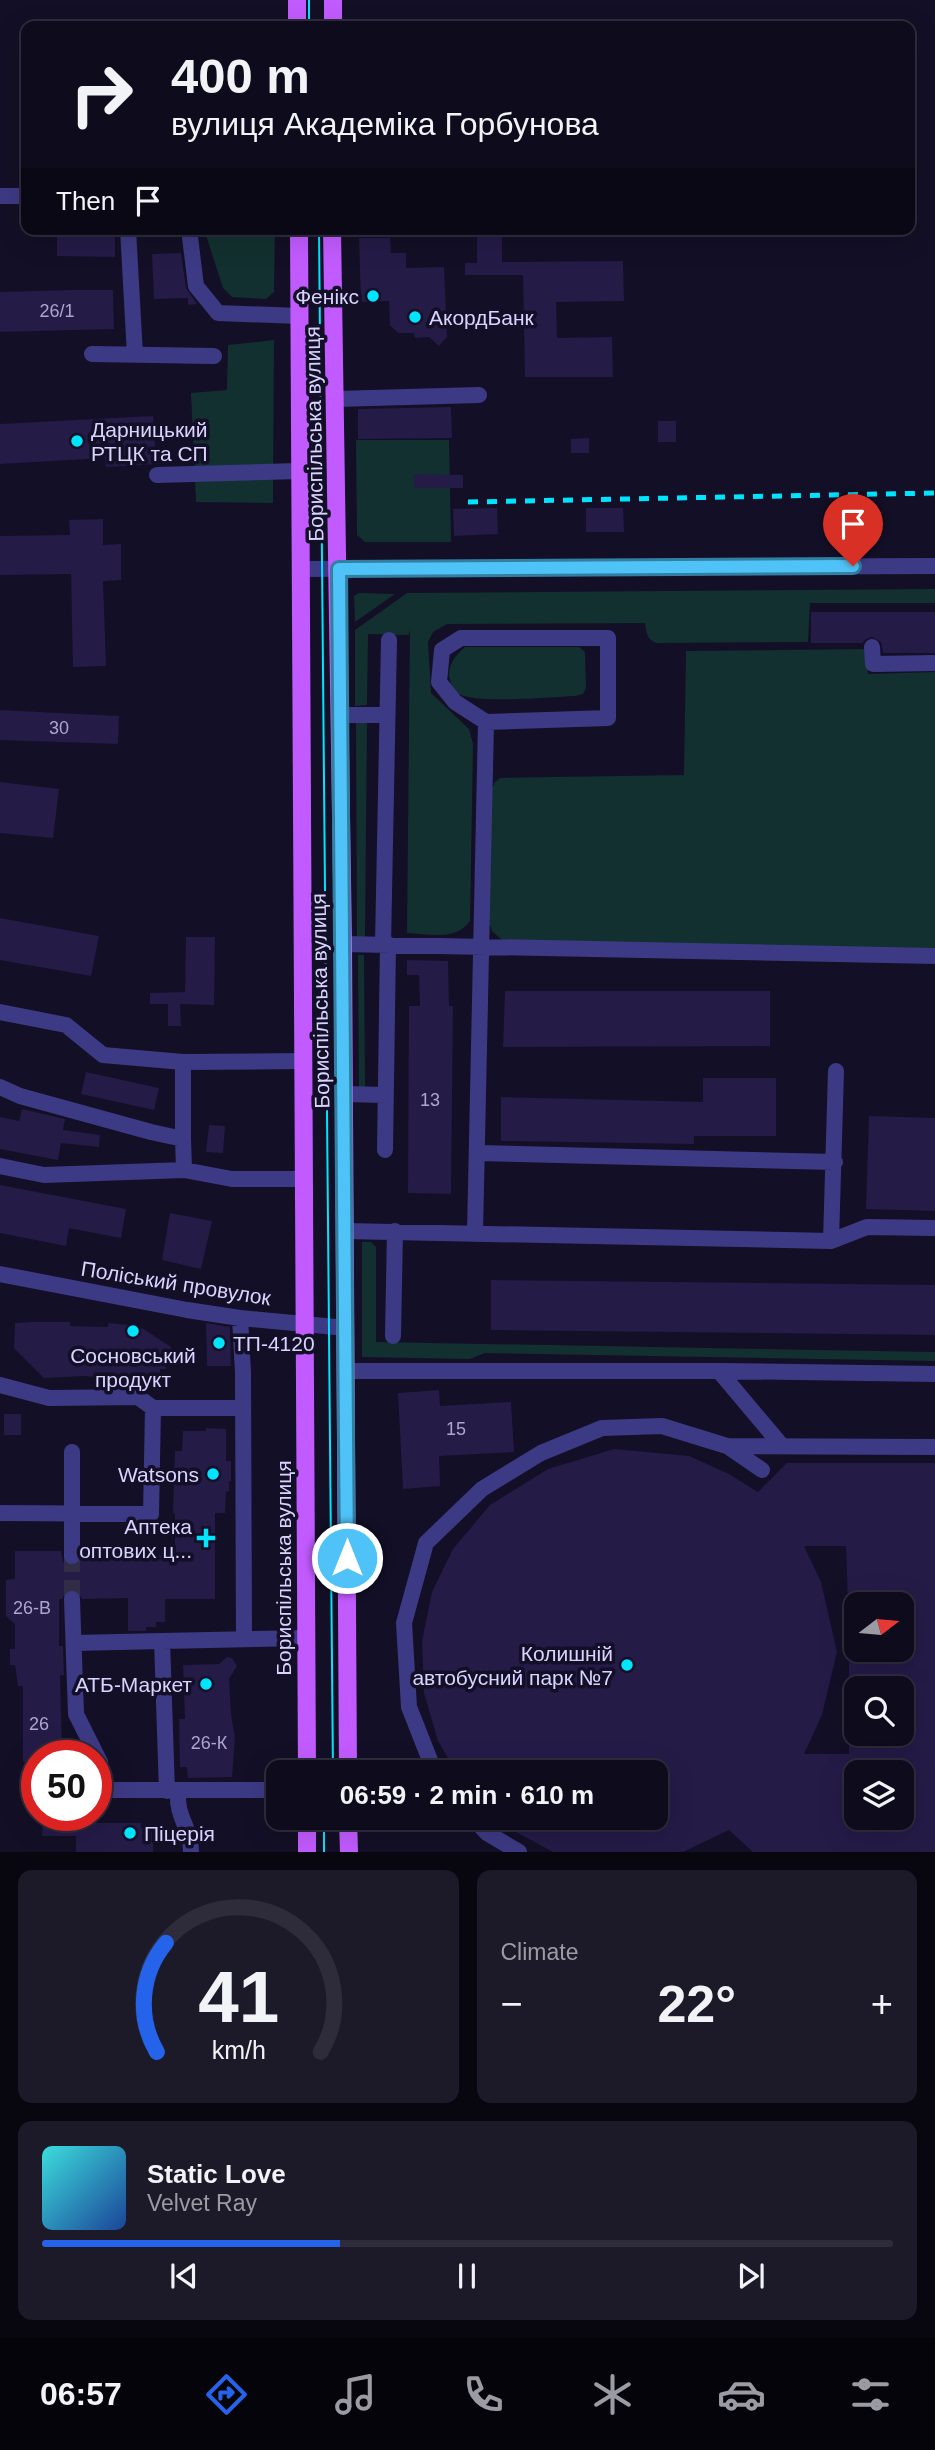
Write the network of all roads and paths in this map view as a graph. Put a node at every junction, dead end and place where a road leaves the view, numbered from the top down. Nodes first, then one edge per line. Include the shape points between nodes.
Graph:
1 (297, 0) edge
2 (333, 0) edge
3 (297, 21) edge
4 (333, 21) edge
5 (0, 196) edge
6 (21, 196) edge
7 (128, 235) edge
8 (190, 235) edge
9 (299, 235) edge
10 (332, 235) edge
11 (300, 316) junction
12 (92, 354) dead end
13 (135, 355) junction
14 (214, 356) dead end
15 (479, 395) dead end
16 (336, 399) junction
17 (299, 471) junction
18 (157, 475) dead end
19 (935, 566) edge
20 (301, 569) junction
21 (339, 569) junction
22 (389, 640) dead end
23 (873, 647) dead end
24 (935, 663) edge
25 (340, 715) junction
26 (387, 715) junction
27 (486, 722) junction
28 (343, 944) junction
29 (386, 944) junction
30 (482, 945) junction
31 (935, 956) edge
32 (0, 1012) edge
33 (303, 1061) junction
34 (183, 1062) junction
35 (836, 1071) dead end
36 (0, 1087) edge
37 (344, 1094) junction
38 (386, 1094) junction
39 (183, 1139) junction
40 (385, 1150) dead end
41 (477, 1153) junction
42 (835, 1162) junction
43 (0, 1166) edge
44 (184, 1170) junction
45 (303, 1179) junction
46 (935, 1228) edge
47 (345, 1231) junction
48 (395, 1231) junction
49 (475, 1233) junction
50 (831, 1241) junction
51 (0, 1274) edge
52 (240, 1318) junction
53 (305, 1324) junction
54 (346, 1328) junction
55 (393, 1336) dead end
56 (346, 1371) junction
57 (719, 1371) junction
58 (935, 1374) edge
59 (0, 1385) edge
60 (153, 1408) junction
61 (243, 1408) junction
62 (727, 1446) junction
63 (782, 1446) junction
64 (935, 1447) edge
65 (72, 1452) dead end
66 (762, 1470) dead end
67 (0, 1513) edge
68 (73, 1513) junction
69 (72, 1556) tunnel mouth
70 (72, 1599) tunnel mouth
71 (306, 1638) junction
72 (243, 1639) junction
73 (162, 1641) junction
74 (75, 1643) junction
75 (307, 1760) edge
76 (348, 1760) edge
77 (430, 1760) edge
78 (266, 1790) edge
79 (172, 1791) junction
80 (307, 1830) edge
81 (348, 1830) edge
82 (484, 1830) edge
83 (191, 1852) edge
84 (307, 1852) edge
85 (349, 1852) edge
86 (519, 1852) edge

1 - 3 main road
2 - 4 main road
5 - 6 street
7 - 13 street
8 - 11 street via 196,286 218,313
9 - 11 main road, Бориспільська вулиця
10 - 16 main road, Бориспільська вулиця
11 - 17 main road, Бориспільська вулиця
12 - 13 street
13 - 14 street
15 - 16 street
16 - 21 main road, Бориспільська вулиця
17 - 18 street
17 - 20 main road, Бориспільська вулиця
19 - 21 street
20 - 21 street
20 - 33 main road, Бориспільська вулиця
21 - 25 main road, Бориспільська вулиця
22 - 26 street
23 - 24 street via 873,664
25 - 26 street
25 - 28 main road, Бориспільська вулиця
26 - 29 street
27 - 27 street via 608,718 608,638 461,638 442,650 439,682 455,702
27 - 30 street
28 - 29 street
28 - 37 main road, Бориспільська вулиця
29 - 30 street
29 - 38 street
30 - 31 street
30 - 41 street
32 - 34 street via 66,1025 103,1055
33 - 34 street
33 - 45 main road, Бориспільська вулиця
34 - 39 street
35 - 42 street
36 - 39 street
37 - 38 street
37 - 47 main road, Бориспільська вулиця
38 - 40 street
39 - 44 street
41 - 42 street
41 - 49 street
42 - 50 street
43 - 44 street via 44,1175
44 - 45 street via 232,1179
45 - 53 main road, Бориспільська вулиця
46 - 50 street via 867,1227
47 - 48 street
47 - 54 main road, Бориспільська вулиця
48 - 49 street
48 - 55 street
49 - 50 street
51 - 52 street, Поліський провулок
52 - 53 street, Поліський провулок
52 - 61 street
53 - 54 street, Поліський провулок
53 - 71 main road, Бориспільська вулиця
54 - 56 main road, Бориспільська вулиця
56 - 57 street
56 - 76 main road, Бориспільська вулиця
57 - 58 street
57 - 63 street
59 - 60 street via 49,1398 138,1397
60 - 61 street
60 - 68 street via 151,1514
61 - 72 street
62 - 63 street
62 - 66 street
62 - 77 street via 662,1426 603,1428 541,1453 482,1489 426,1543 404,1623 409,1707
63 - 64 street
65 - 68 street
67 - 68 street
68 - 69 street
70 - 74 street
71 - 72 street
71 - 75 main road, Бориспільська вулиця
72 - 73 street
73 - 74 street
73 - 79 street
74 - 79 street via 76,1714 100,1762 101,1790
78 - 79 street
79 - 83 street via 191,1839
80 - 84 main road
81 - 85 main road
82 - 86 street

